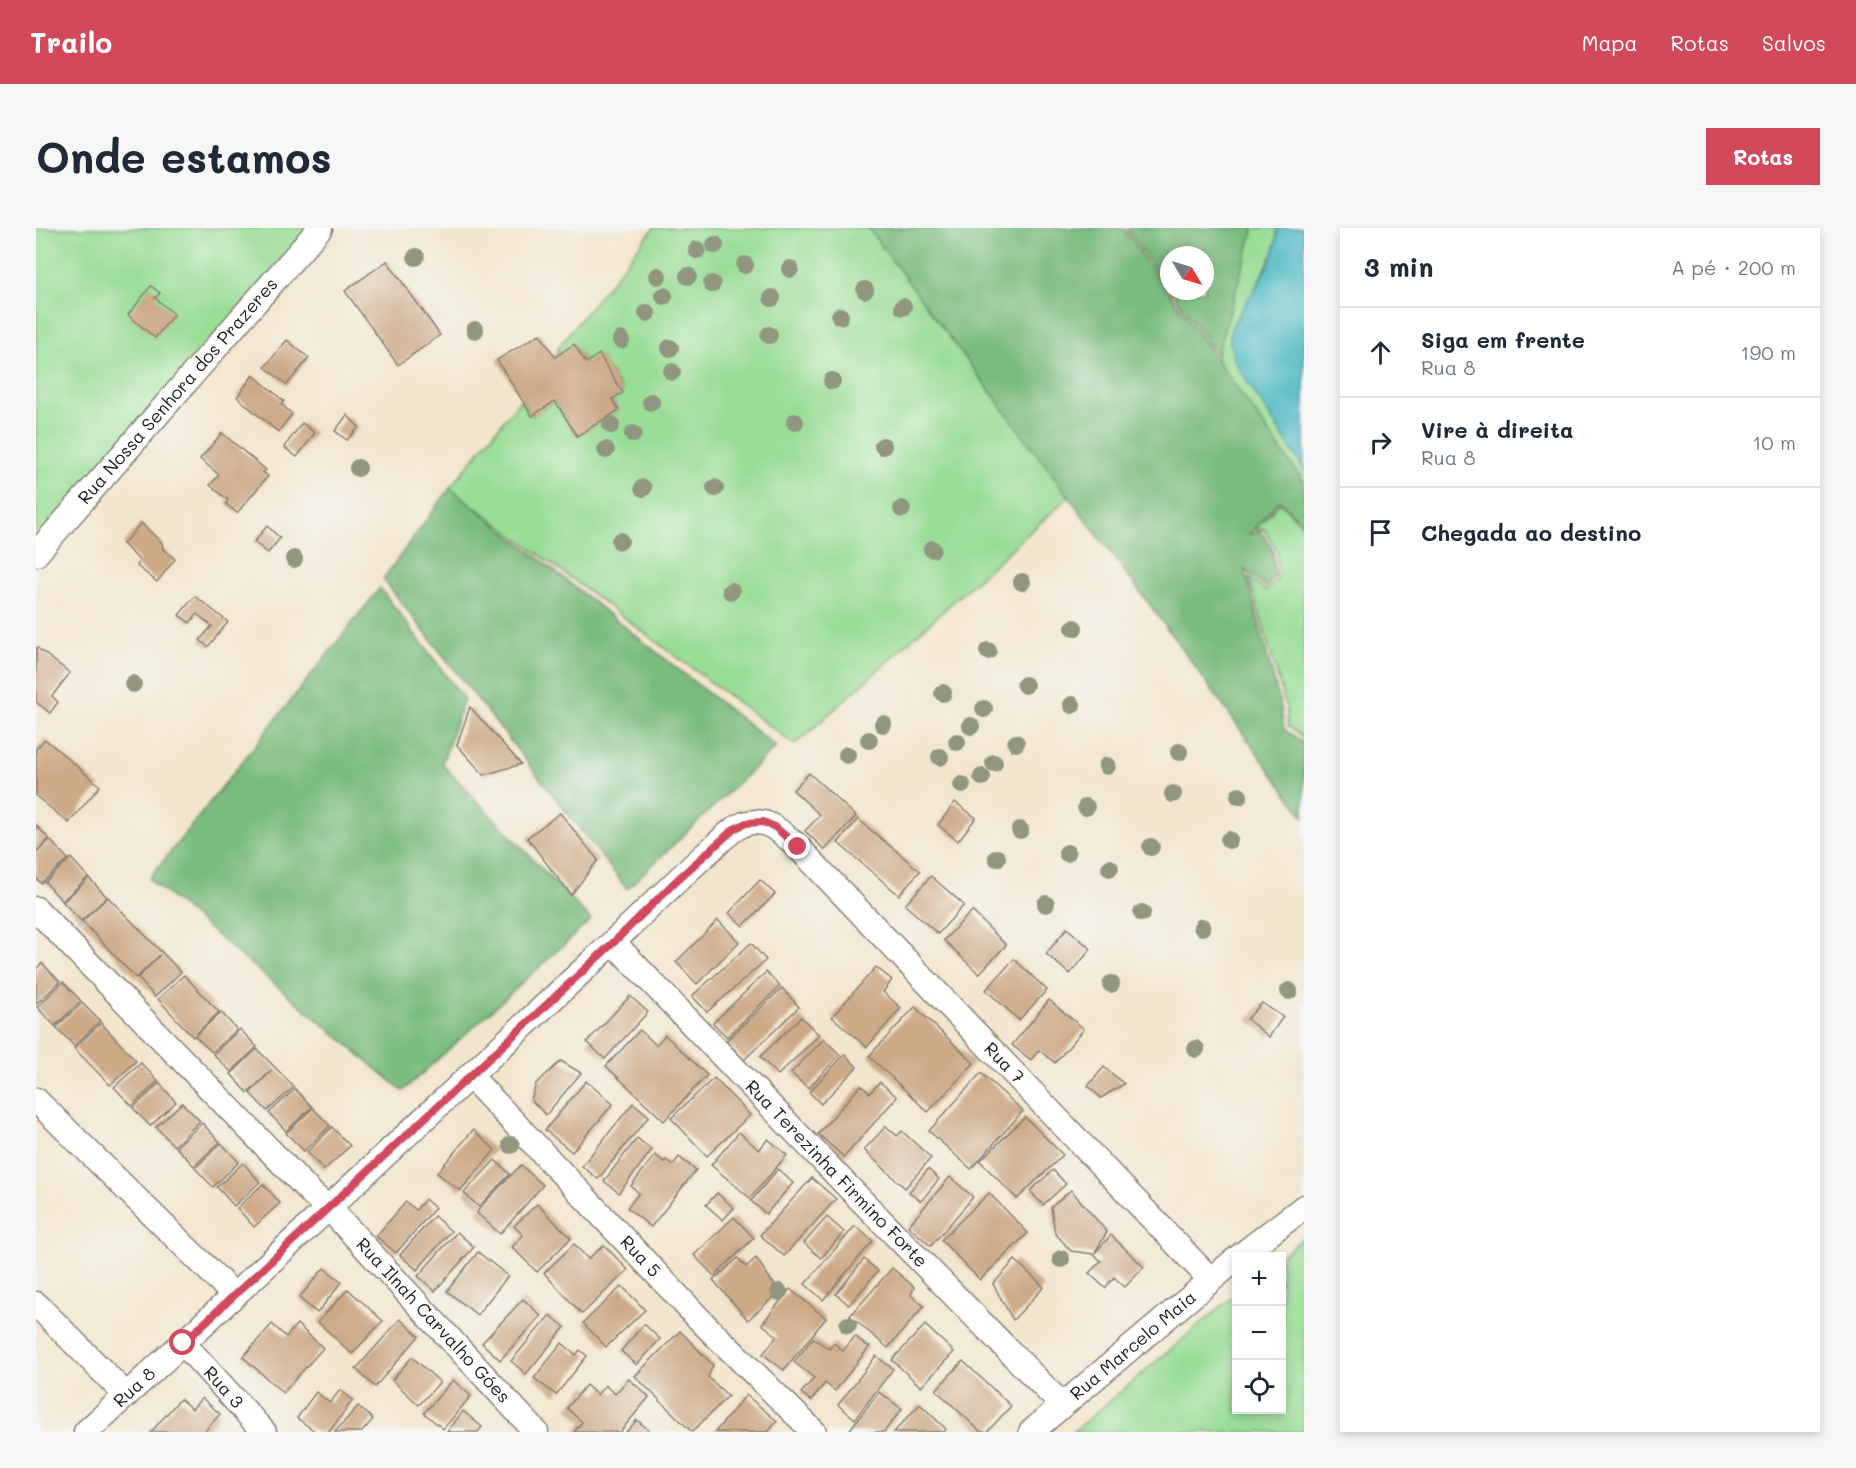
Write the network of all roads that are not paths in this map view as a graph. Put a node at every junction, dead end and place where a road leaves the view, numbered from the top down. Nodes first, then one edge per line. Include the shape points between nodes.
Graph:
1 (320, 228) edge
2 (36, 554) edge
3 (798, 847) joint
4 (36, 909) edge
5 (614, 942) junction
6 (470, 1076) junction
7 (36, 1100) edge
8 (1304, 1207) edge
9 (329, 1208) junction
10 (1246, 1252) edge
11 (1232, 1262) edge
12 (1210, 1279) junction
13 (234, 1296) junction
14 (36, 1304) edge
15 (183, 1343) junction
16 (126, 1395) junction
17 (1062, 1405) junction
18 (86, 1432) edge
19 (264, 1432) edge
20 (536, 1432) edge
21 (814, 1432) edge
22 (1031, 1432) edge

1 - 2 street, Rua Nossa Senhora dos Prazeres
3 - 5 street, Rua 8 via 763,822 746,823 734,829
3 - 12 street, Rua 7
4 - 9 street, Rua Ilnah Carvalho Góes
5 - 6 street, Rua 8
5 - 17 street, Rua Terezinha Firmino Forte
6 - 9 street, Rua 8
6 - 21 street, Rua 5 via 703,1323
7 - 13 street
8 - 10 street, Rua Marcelo Maia
9 - 13 street, Rua 8
9 - 20 street, Rua Ilnah Carvalho Góes
11 - 12 street, Rua Marcelo Maia
12 - 17 street, Rua Marcelo Maia
13 - 15 street, Rua 8
14 - 16 street
15 - 16 street, Rua 8
15 - 19 street, Rua 3
16 - 18 street, Rua 8
17 - 22 street, Rua Marcelo Maia

